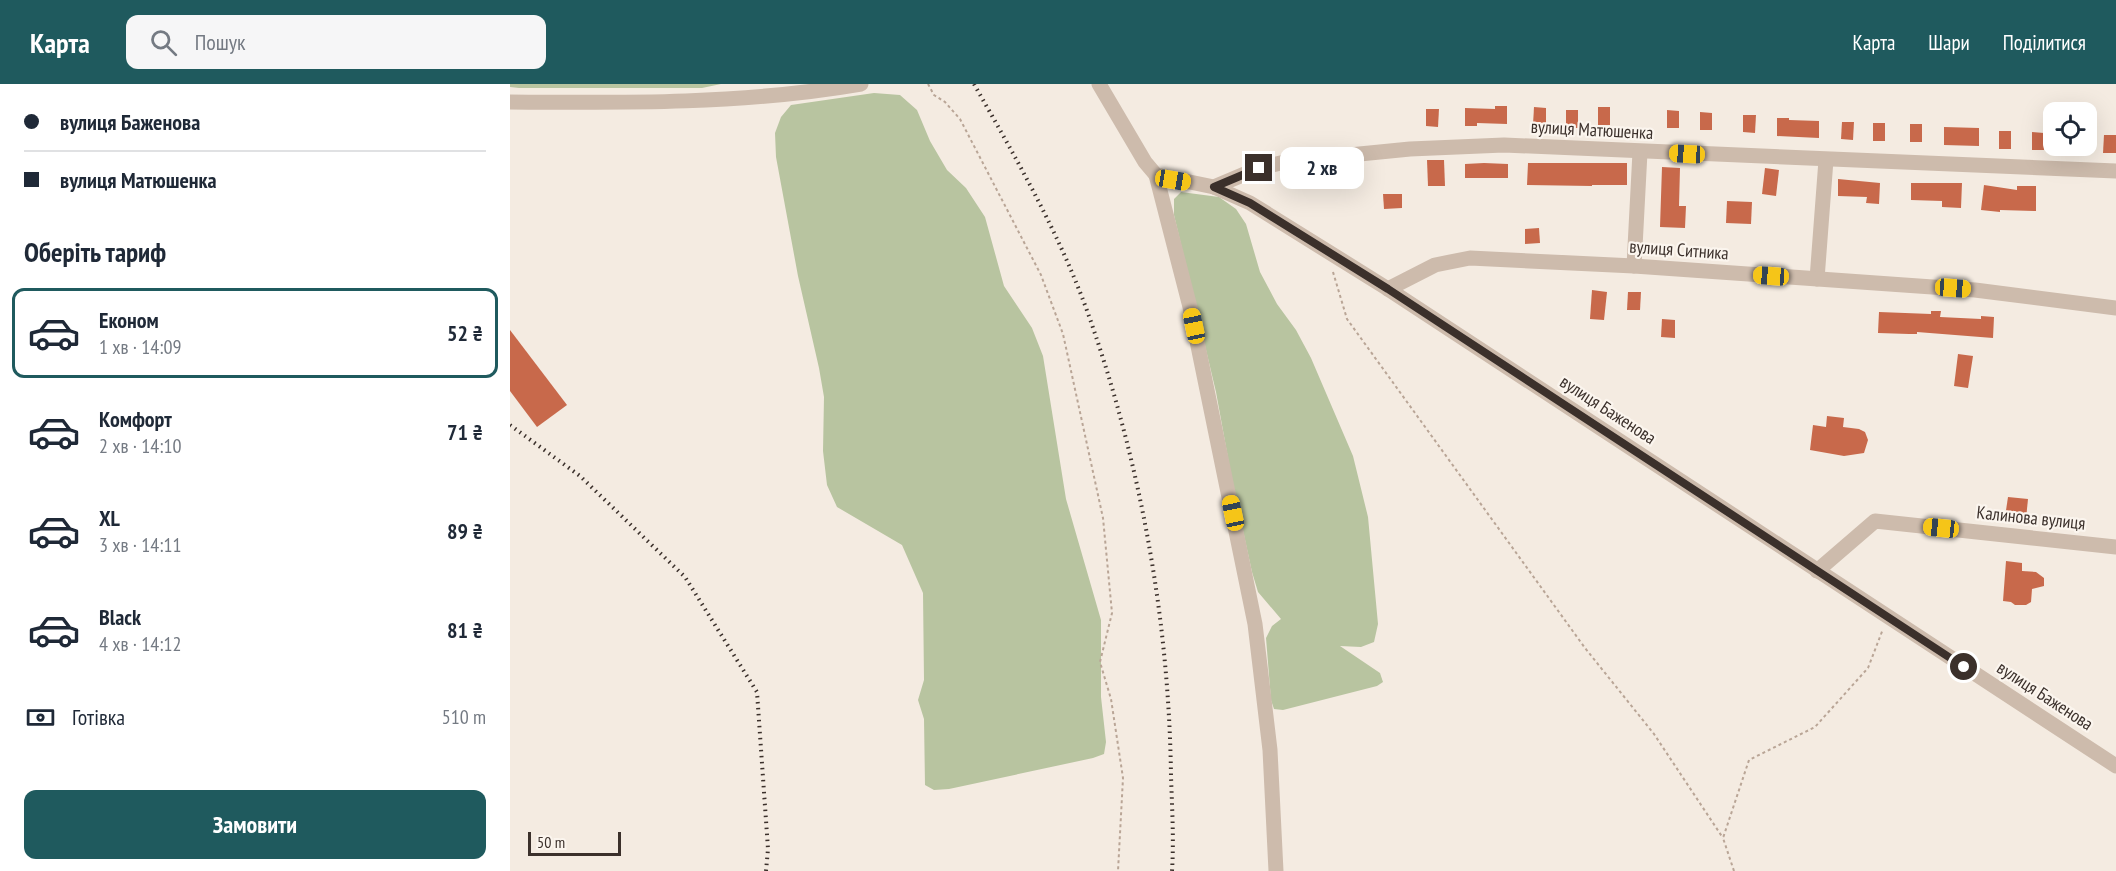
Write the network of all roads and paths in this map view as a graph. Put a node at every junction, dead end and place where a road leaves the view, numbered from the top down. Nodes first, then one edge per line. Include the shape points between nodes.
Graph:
1 (861, 84) edge
2 (928, 84) edge
3 (1099, 84) edge
4 (510, 102) edge
5 (1640, 152) junction
6 (1826, 160) junction
7 (2116, 171) edge
8 (1156, 176) junction
9 (1214, 187) junction
10 (1327, 252) junction
11 (1634, 266) junction
12 (1817, 279) junction
13 (1388, 289) junction
14 (2116, 308) edge
15 (2116, 548) edge
16 (1817, 571) junction
17 (1888, 617) junction
18 (2116, 765) edge
19 (1723, 838) junction
20 (1118, 871) edge
21 (1276, 871) edge
22 (1734, 871) edge

1 - 4 street via 722,100
2 - 20 path via 960,119 1041,275 1063,334 1103,518 1112,613 1100,662 1111,699 1123,778
3 - 8 street
5 - 6 street, вулиця Матюшенка
5 - 9 street, вулиця Матюшенка via 1504,145 1410,149 1289,161 1239,175
5 - 11 street
6 - 7 street, вулиця Матюшенка
6 - 12 street
8 - 9 street, вулиця Баженова
8 - 21 street via 1190,307 1256,624
9 - 10 street, вулиця Баженова via 1250,203
10 - 13 street, вулиця Баженова
10 - 19 path via 1347,319 1585,648 1654,734
11 - 12 street, вулиця Ситника
11 - 13 street, вулиця Ситника via 1470,258 1435,265
12 - 14 street, вулиця Ситника via 1975,290
13 - 16 street, вулиця Баженова
15 - 16 street, Калинова вулиця via 1875,521
16 - 17 street, вулиця Баженова
17 - 18 street, вулиця Баженова
17 - 19 path via 1868,668 1815,727 1749,760
19 - 22 path

